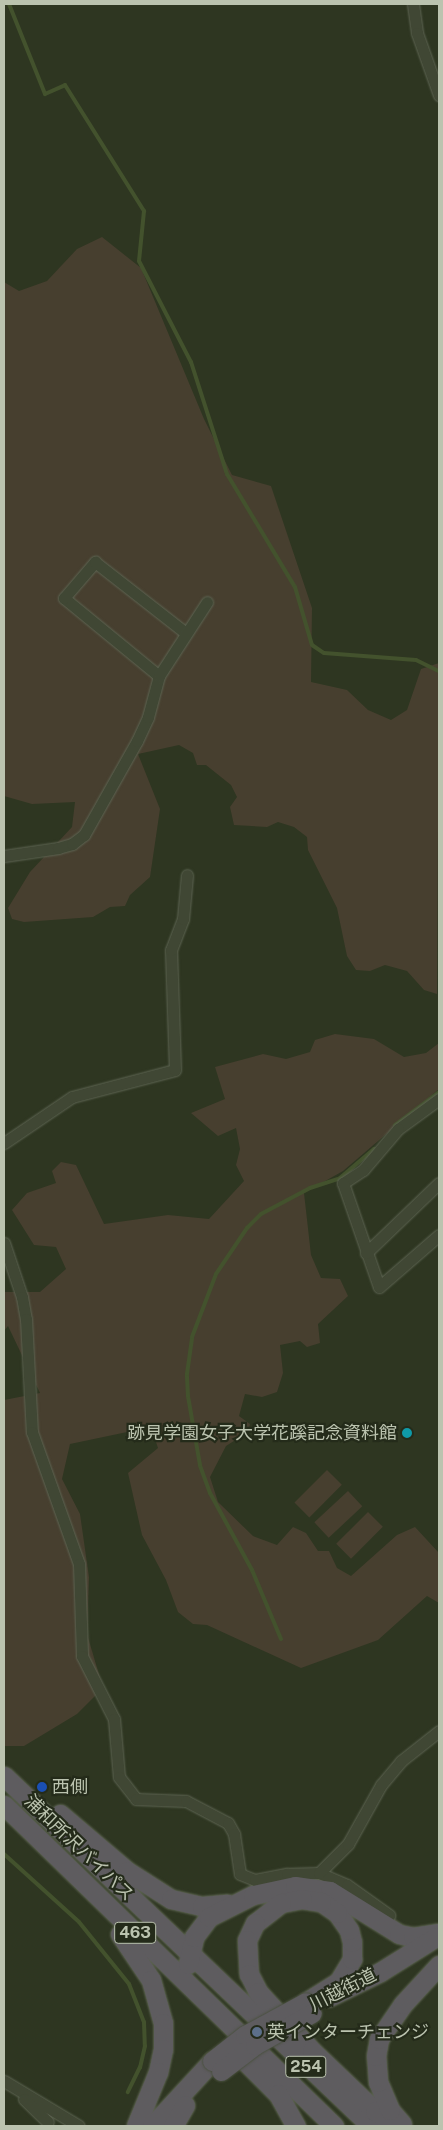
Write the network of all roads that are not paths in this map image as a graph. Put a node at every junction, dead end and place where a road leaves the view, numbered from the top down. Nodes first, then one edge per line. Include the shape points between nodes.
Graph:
1 (413, 4) edge
2 (439, 95) edge
3 (207, 602) dead end
4 (186, 633) junction
5 (159, 676) junction
6 (4, 856) edge
7 (187, 875) dead end
8 (439, 1099) edge
9 (4, 1143) edge
10 (439, 1183) edge
11 (439, 1234) edge
12 (4, 1242) edge
13 (366, 1253) junction
14 (439, 1731) edge
15 (4, 1766) edge
16 (4, 1776) edge
17 (4, 1806) edge
18 (319, 1873) junction
19 (232, 1903) junction
20 (390, 1915) dead end
21 (120, 1934) junction
22 (439, 1934) edge
23 (439, 1942) edge
24 (189, 1954) junction
25 (439, 1965) edge
26 (243, 2007) junction
27 (308, 2007) junction
28 (265, 2062) junction
29 (216, 2065) junction
30 (4, 2081) edge
31 (185, 2105) junction
32 (48, 2122) dead end
33 (79, 2126) edge
34 (136, 2126) edge
35 (152, 2126) edge
36 (159, 2126) edge
37 (167, 2126) edge
38 (173, 2126) edge
39 (296, 2126) edge
40 (334, 2126) edge
41 (349, 2126) edge
42 (371, 2126) edge
43 (397, 2126) edge
44 (404, 2126) edge

1 - 2 street via 417,33
3 - 4 street
4 - 5 street
4 - 5 street via 95,562 64,598
5 - 6 street via 148,717 137,741 84,835 72,844 58,848
7 - 9 street via 183,919 171,950 175,1070 72,1097
8 - 13 street via 398,1129 363,1170 344,1183
10 - 13 street
11 - 13 street via 379,1287
12 - 18 street via 26,1319 32,1432 79,1564 82,1577 82,1656 114,1720 118,1777 136,1799 186,1801 228,1823 234,1834 240,1874 255,1880 297,1872
14 - 18 street via 400,1760 381,1785 348,1844
15 - 19 highway via 127,1871 153,1889 187,1904
16 - 24 highway, 浦和所沢バイパス / 463
17 - 21 highway
17 - 28 highway, 浦和所沢バイパス / 463
18 - 20 street via 347,1885
19 - 22 highway via 271,1890 316,1886 353,1904 399,1934 413,1937
19 - 24 highway via 201,1925
21 - 34 highway via 151,1980 163,2023 163,2049 158,2072
21 - 39 highway, 463 via 278,2094
22 - 27 highway, 川越街道 / 254 via 380,1972
23 - 27 highway, 川越街道 / 254 via 410,1962
24 - 26 highway, 浦和所沢バイパス / 463
24 - 28 highway via 190,1973 196,1985
25 - 44 highway via 403,2004 380,2039 376,2056 378,2082 390,2110
26 - 41 highway via 270,2040 337,2104
26 - 42 highway, 浦和所沢バイパス / 254
27 - 29 highway, 川越街道 / 254, bridge via 255,2045
27 - 43 highway via 340,1981 352,1959 352,1942 349,1930 337,1913 321,1902 302,1899 281,1903 255,1923 247,1940 249,1974 258,1992 306,2045 375,2111
28 - 40 highway, 浦和所沢バイパス / 254
29 - 31 highway, 川越街道 / 254
29 - 35 highway
29 - 36 highway, 川越街道 / 254
30 - 32 street
30 - 33 street
31 - 37 highway, 川越街道 / 254
31 - 38 highway

